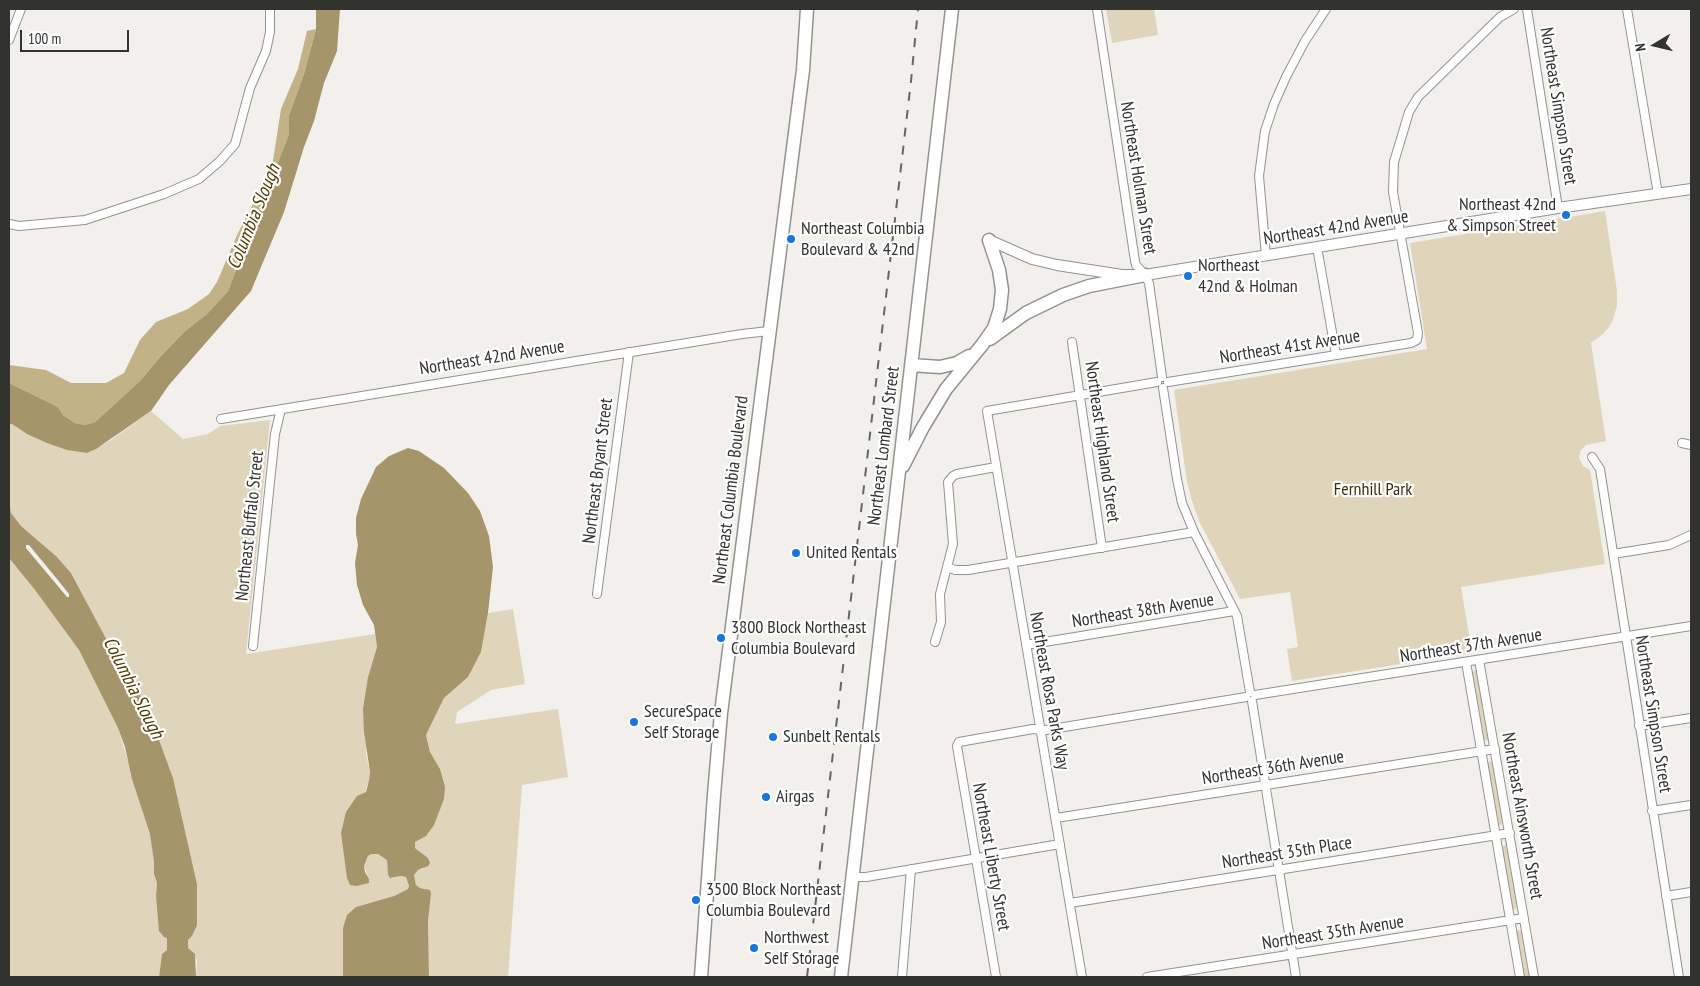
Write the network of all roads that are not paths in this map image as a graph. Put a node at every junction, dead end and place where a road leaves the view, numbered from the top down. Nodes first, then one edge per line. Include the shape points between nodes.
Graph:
1 (21, 9) edge
2 (270, 9) edge
3 (807, 9) edge
4 (952, 9) edge
5 (1097, 9) edge
6 (1326, 9) edge
7 (1514, 9) edge
8 (1528, 9) edge
9 (1627, 9) edge
10 (9, 40) edge
11 (1691, 189) edge
12 (1658, 194) junction
13 (1558, 208) junction
14 (9, 224) edge
15 (1400, 234) junction
16 (989, 240) joint
17 (1317, 247) junction
18 (1266, 256) junction
19 (1145, 275) junction
20 (769, 331) junction
21 (1072, 342) dead end
22 (982, 345) junction
23 (629, 352) junction
24 (1336, 355) junction
25 (911, 365) junction
26 (1163, 382) junction
27 (1080, 395) junction
28 (281, 409) junction
29 (986, 411) joint
30 (221, 419) dead end
31 (1682, 443) dead end
32 (1691, 446) edge
33 (1592, 457) dead end
34 (996, 467) junction
35 (899, 474) junction
36 (1194, 532) junction
37 (1691, 535) edge
38 (1102, 548) junction
39 (1613, 554) junction
40 (1012, 563) junction
41 (948, 567) junction
42 (597, 594) dead end
43 (1234, 611) junction
44 (1691, 626) edge
45 (1625, 637) junction
46 (935, 642) dead end
47 (1026, 645) junction
48 (253, 646) dead end
49 (1480, 660) junction
50 (1466, 662) junction
51 (1251, 696) junction
52 (1691, 718) edge
53 (1639, 726) junction
54 (1040, 729) junction
55 (959, 742) joint
56 (1495, 749) junction
57 (1481, 751) junction
58 (1265, 785) junction
59 (1691, 805) edge
60 (1652, 811) junction
61 (1056, 818) junction
62 (1510, 833) junction
63 (1496, 836) junction
64 (1060, 844) junction
65 (976, 858) junction
66 (911, 869) junction
67 (1279, 870) junction
68 (852, 877) junction
69 (1691, 892) edge
70 (1666, 896) junction
71 (1070, 903) junction
72 (1524, 918) junction
73 (1510, 920) junction
74 (1293, 955) junction
75 (701, 977) edge
76 (841, 977) edge
77 (902, 977) edge
78 (996, 977) edge
79 (1082, 977) edge
80 (1147, 977) edge
81 (1296, 977) edge
82 (1520, 977) edge
83 (1534, 977) edge
84 (1678, 977) edge

1 - 10 street
2 - 14 street via 266,52 250,88 235,144 199,179 84,220 19,226
3 - 20 main road, Northeast Columbia Boulevard via 803,70
4 - 25 main road, Northeast Lombard Street
5 - 19 street, Northeast Holman Street via 1135,260
6 - 18 street via 1286,77 1265,131 1259,176
7 - 15 street via 1500,17 1425,89 1413,105 1393,171
8 - 13 street, Northeast Simpson Street
9 - 12 street
11 - 12 street, Northeast 42nd Avenue
12 - 13 street, Northeast 42nd Avenue
13 - 15 street, Northeast 42nd Avenue
15 - 17 street, Northeast 42nd Avenue
15 - 24 street, Northeast 41st Avenue via 1417,340
16 - 19 street, Northeast 42nd Avenue via 1032,259 1058,265
16 - 22 main road via 999,270 1002,300 994,328
17 - 18 street, Northeast 42nd Avenue
17 - 24 street
18 - 19 street, Northeast 42nd Avenue
19 - 22 main road via 1089,286 1056,298 1013,321
19 - 26 street, Northeast Holman Street via 1149,283
20 - 23 street, Northeast 42nd Avenue
20 - 75 main road, Northeast Columbia Boulevard via 721,714
21 - 27 street, Northeast Highland Street
22 - 25 main road via 968,357 949,365
22 - 35 main road via 946,389
23 - 28 street, Northeast 42nd Avenue
23 - 42 street, Northeast Bryant Street
24 - 26 street, Northeast 41st Avenue
25 - 35 main road, Northeast Lombard Street
26 - 27 street, Northeast 41st Avenue
26 - 36 street, Northeast Holman Street via 1179,494
27 - 29 street, Northeast 41st Avenue
27 - 38 street, Northeast Highland Street
28 - 30 street, Northeast 42nd Avenue
28 - 48 street, Northeast Buffalo Street via 275,434
29 - 34 street, Northeast Rosa Parks Way
31 - 32 street
33 - 39 street, Northeast Simpson Street via 1600,469
34 - 40 street, Northeast Rosa Parks Way
34 - 41 street via 957,474 948,482 953,536
35 - 68 main road, Northeast Lombard Street
36 - 38 street
36 - 43 street, Northeast Holman Street
37 - 39 street via 1669,545
38 - 40 street
39 - 45 street, Northeast Simpson Street
40 - 41 street via 968,570
40 - 47 street, Northeast Rosa Parks Way
41 - 46 street via 940,594 941,622
43 - 47 street, Northeast 38th Avenue
43 - 51 street, Northeast Holman Street via 1240,627
44 - 45 street, Northeast 37th Avenue
45 - 49 street, Northeast 37th Avenue
45 - 53 street, Northeast Simpson Street
47 - 54 street, Northeast Rosa Parks Way
49 - 50 street, Northeast 37th Avenue
49 - 56 street, Northeast Ainsworth Street
50 - 51 street, Northeast 37th Avenue
50 - 57 street, Northeast Ainsworth Street
51 - 54 street, Northeast 37th Avenue
51 - 58 street, Northeast Holman Street
52 - 53 street
53 - 60 street, Northeast Simpson Street
54 - 55 street, Northeast 37th Avenue
54 - 61 street, Northeast Rosa Parks Way
55 - 65 street, Northeast Liberty Street via 957,746
56 - 57 street, Northeast 36th Avenue
56 - 62 street, Northeast Ainsworth Street
57 - 58 street, Northeast 36th Avenue
57 - 63 street, Northeast Ainsworth Street
58 - 61 street, Northeast 36th Avenue
58 - 67 street, Northeast Holman Street
59 - 60 street
60 - 70 street, Northeast Simpson Street
61 - 64 street, Northeast Rosa Parks Way
62 - 63 street, Northeast 35th Place
62 - 72 street, Northeast Ainsworth Street
63 - 67 street, Northeast 35th Place
63 - 73 street, Northeast Ainsworth Street
64 - 65 street
64 - 71 street, Northeast Rosa Parks Way
65 - 66 street
65 - 78 street, Northeast Liberty Street
66 - 68 street
66 - 77 street
67 - 71 street, Northeast 35th Place
67 - 74 street, Northeast Holman Street
68 - 76 main road, Northeast Lombard Street
69 - 70 street
70 - 84 street, Northeast Simpson Street
71 - 79 street, Northeast Rosa Parks Way
72 - 73 street, Northeast 35th Avenue
72 - 83 street, Northeast Ainsworth Street
73 - 74 street, Northeast 35th Avenue
73 - 82 street, Northeast Ainsworth Street
74 - 80 street, Northeast 35th Avenue
74 - 81 street, Northeast Holman Street

